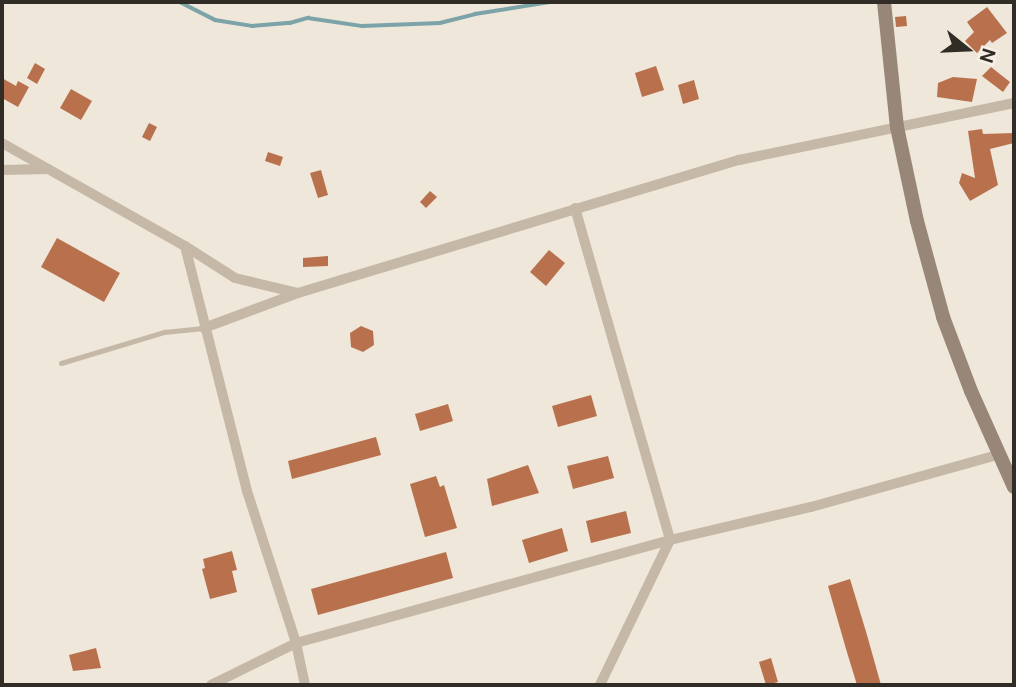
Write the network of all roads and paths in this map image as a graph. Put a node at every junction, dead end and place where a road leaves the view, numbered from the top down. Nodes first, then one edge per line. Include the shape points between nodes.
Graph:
1 (884, 2) edge
2 (1014, 103) edge
3 (897, 127) junction
4 (2, 143) edge
5 (51, 169) junction
6 (2, 170) edge
7 (575, 208) junction
8 (185, 246) junction
9 (298, 293) junction
10 (204, 328) junction
11 (61, 363) dead end
12 (1008, 456) edge
13 (1014, 487) edge
14 (670, 540) junction
15 (296, 643) junction
16 (211, 685) edge
17 (305, 685) edge
18 (600, 685) edge

1 - 3 main road
2 - 3 street
3 - 7 street via 739,160
3 - 12 main road via 943,317 971,391
4 - 5 street
5 - 6 street
5 - 8 street
7 - 9 street
7 - 14 street
8 - 9 street via 235,278
8 - 10 street
9 - 10 street
10 - 11 lane via 164,332
10 - 15 street via 247,491
12 - 13 main road
12 - 14 street
14 - 15 street
14 - 18 street
15 - 16 street
15 - 17 street

